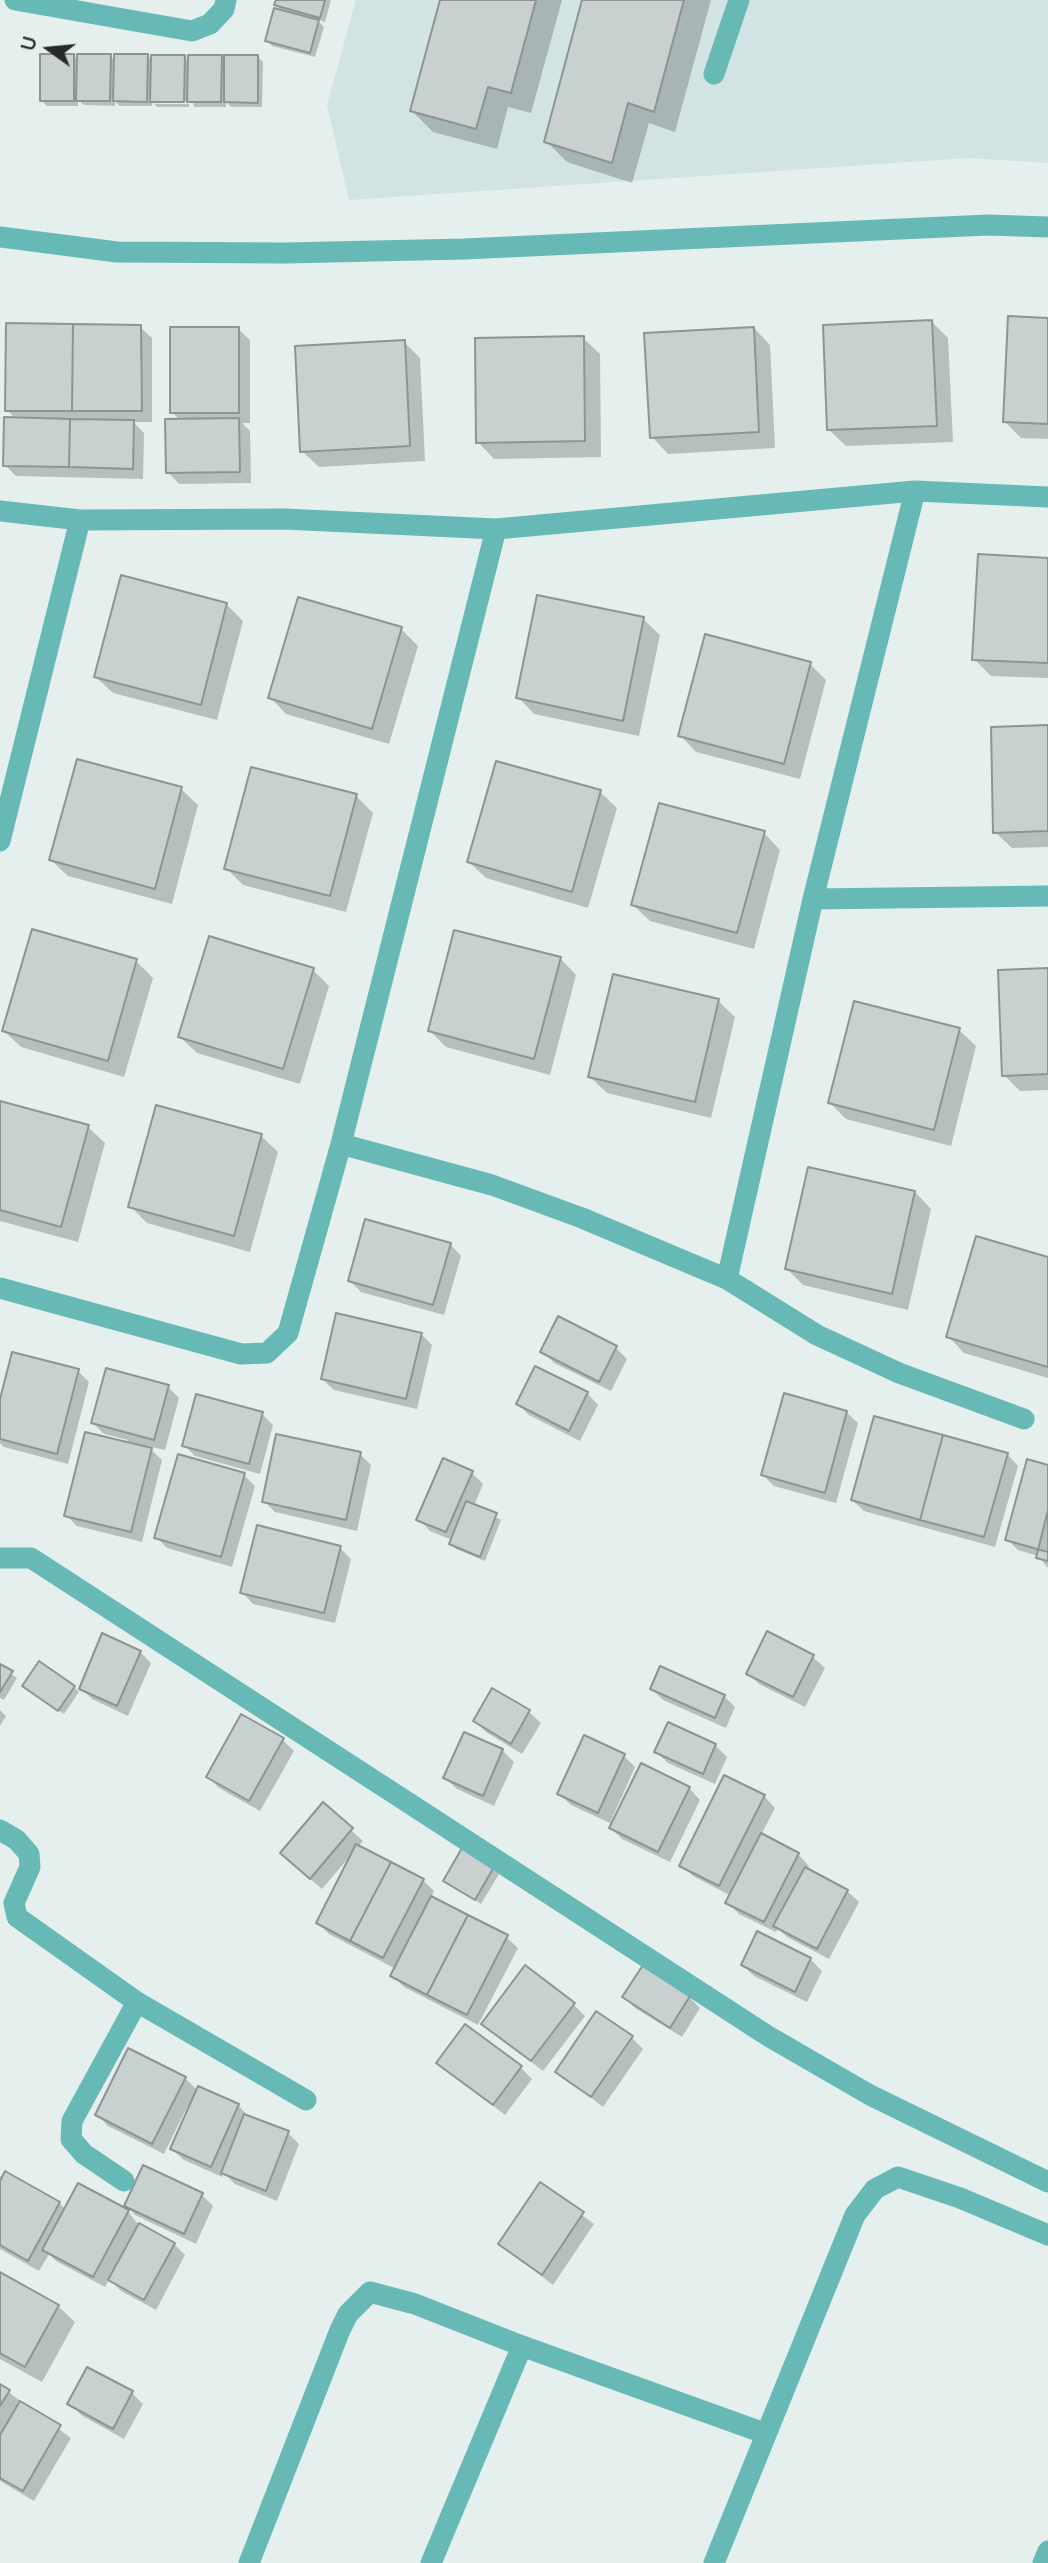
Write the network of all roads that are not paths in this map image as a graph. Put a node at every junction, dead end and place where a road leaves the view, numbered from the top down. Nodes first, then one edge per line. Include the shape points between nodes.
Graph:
1 (15, 0) edge
2 (226, 0) edge
3 (739, 0) edge
4 (714, 75) dead end
5 (1048, 227) edge
6 (0, 237) edge
7 (915, 491) junction
8 (1048, 497) edge
9 (0, 511) edge
10 (80, 520) junction
11 (496, 529) junction
12 (0, 841) edge
13 (1048, 896) edge
14 (813, 899) junction
15 (341, 1144) junction
16 (727, 1279) junction
17 (0, 1287) edge
18 (1024, 1419) dead end
19 (0, 1558) edge
20 (0, 1830) edge
21 (137, 2002) junction
22 (306, 2100) dead end
23 (124, 2181) dead end
24 (1048, 2182) edge
25 (1048, 2235) edge
26 (522, 2346) junction
27 (764, 2433) junction
28 (1048, 2551) edge
29 (249, 2563) edge
30 (431, 2563) edge
31 (714, 2563) edge
32 (1043, 2563) edge

1 - 2 street via 192,31 210,24
3 - 4 street
5 - 6 street via 988,225 286,253 117,252
7 - 8 street
7 - 11 street
7 - 14 street
9 - 10 street
10 - 11 street via 284,519
10 - 12 street
11 - 15 street
13 - 14 street
14 - 16 street
15 - 16 street via 492,1185
15 - 17 street via 288,1333 267,1353 241,1354
16 - 18 street via 829,1340 899,1373
19 - 24 street via 31,1558 768,2036 870,2095
20 - 21 street via 29,1854 30,1867 14,1903 17,1917
21 - 22 street
21 - 23 street via 72,2121 71,2139 84,2154
25 - 27 street via 898,2177 874,2189 855,2215
26 - 27 street
26 - 29 street via 415,2304 370,2292 348,2314 340,2330
26 - 30 street
27 - 31 street
28 - 32 street

